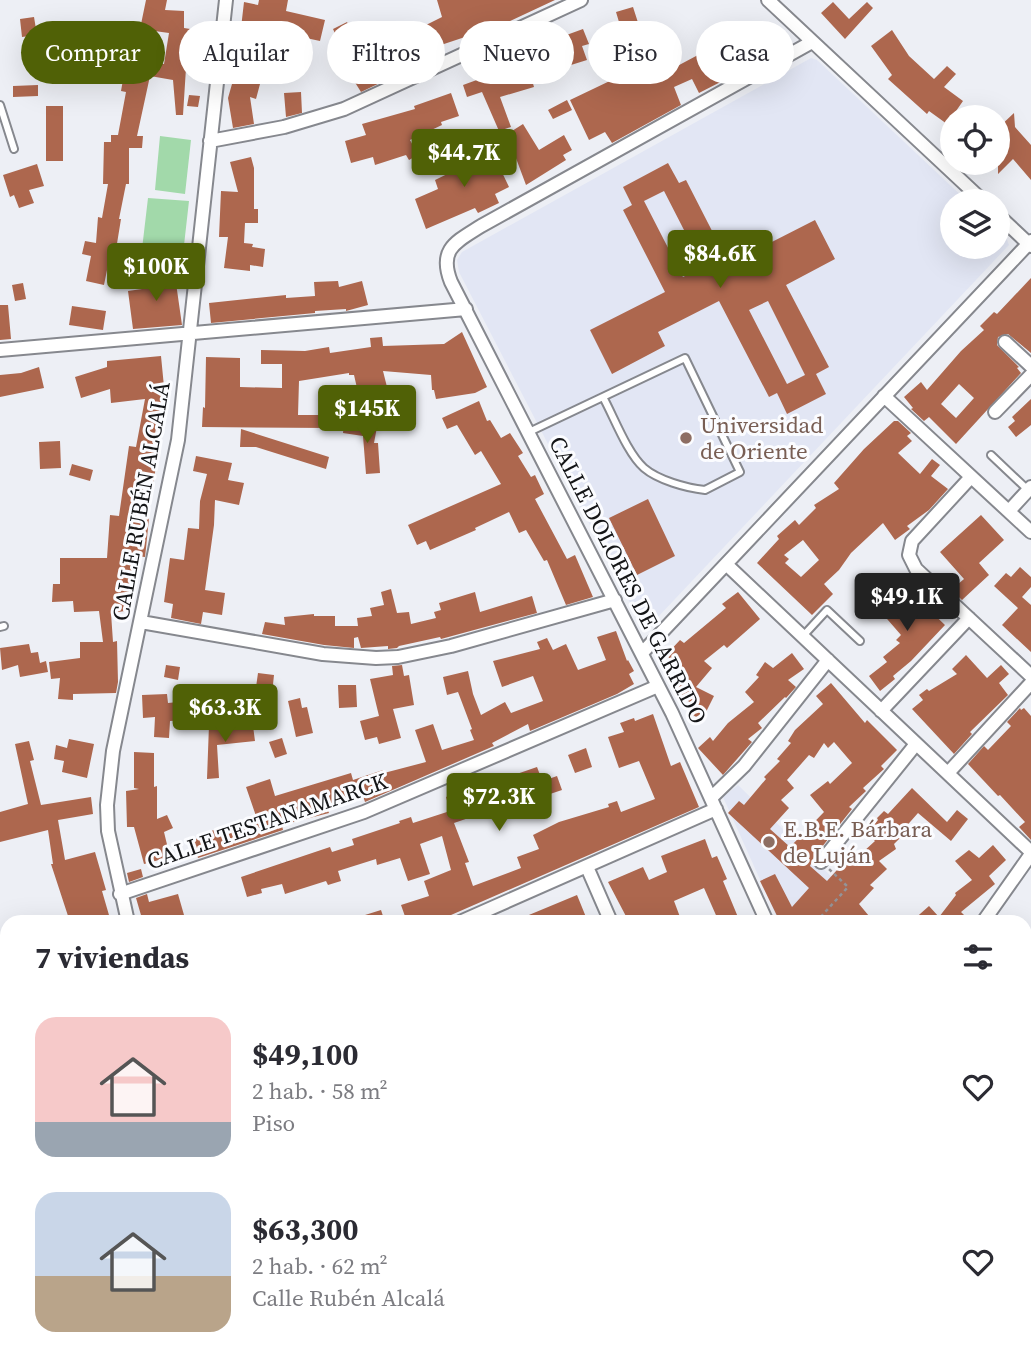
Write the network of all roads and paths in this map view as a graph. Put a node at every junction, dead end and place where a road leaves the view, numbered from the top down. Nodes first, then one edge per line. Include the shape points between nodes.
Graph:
1 (226, 0) edge
2 (581, 0) edge
3 (768, 0) edge
4 (812, 41) junction
5 (0, 105) edge
6 (210, 141) junction
7 (14, 149) dead end
8 (970, 189) edge
9 (1010, 226) edge
10 (1030, 244) edge
11 (466, 309) junction
12 (190, 334) junction
13 (1005, 342) dead end
14 (0, 350) edge
15 (1031, 366) edge
16 (1031, 375) edge
17 (884, 396) junction
18 (603, 397) junction
19 (995, 412) dead end
20 (529, 432) junction
21 (990, 455) dead end
22 (971, 477) junction
23 (1030, 488) edge
24 (1009, 511) junction
25 (1031, 532) edge
26 (726, 564) junction
27 (615, 600) junction
28 (969, 618) junction
29 (141, 622) junction
30 (803, 636) junction
31 (860, 641) dead end
32 (642, 653) junction
33 (828, 660) junction
34 (1031, 676) edge
35 (1031, 683) edge
36 (659, 686) junction
37 (881, 711) junction
38 (916, 744) junction
39 (947, 773) junction
40 (714, 804) junction
41 (1031, 853) edge
42 (821, 862) joint
43 (587, 867) junction
44 (120, 894) junction
45 (126, 915) edge
46 (476, 915) edge
47 (608, 915) edge
48 (764, 915) edge
49 (822, 915) edge
50 (988, 915) edge

1 - 6 street, CALLE RUBÉN ALCALÁ
2 - 6 street via 344,109 284,127
3 - 4 street
4 - 8 street
4 - 11 street, CALLE DOLORES DE GARRIDO via 454,245 446,261
5 - 7 lane
6 - 12 street, CALLE RUBÉN ALCALÁ
9 - 10 street
10 - 17 street
11 - 12 street
11 - 20 street, CALLE DOLORES DE GARRIDO
12 - 14 street
12 - 29 street, CALLE RUBÉN ALCALÁ via 173,470
13 - 15 street
16 - 19 street
17 - 22 street
17 - 26 street
18 - 18 lane via 630,448 649,471 705,490 740,472 685,358
18 - 20 lane
20 - 27 street, CALLE DOLORES DE GARRIDO
21 - 23 lane
22 - 24 street
22 - 28 street via 909,547 916,569
23 - 24 street
24 - 25 street
26 - 30 street
26 - 32 street
27 - 29 street via 451,646 387,657 323,654
27 - 32 street, CALLE DOLORES DE GARRIDO
28 - 34 street
28 - 37 street
29 - 44 street, CALLE RUBÉN ALCALÁ via 109,781 108,831
30 - 31 lane via 827,610
30 - 33 street
32 - 36 street, CALLE DOLORES DE GARRIDO
33 - 37 street
33 - 40 street
35 - 39 street
36 - 40 street, CALLE DOLORES DE GARRIDO
36 - 44 street, CALLE TESTANAMARCK via 364,812
37 - 38 street
38 - 39 street
38 - 42 street
39 - 41 street
40 - 43 street
40 - 48 street, CALLE DOLORES DE GARRIDO
41 - 50 street
42 - 49 path via 848,887
43 - 46 street
43 - 47 street
44 - 45 street, CALLE RUBÉN ALCALÁ

